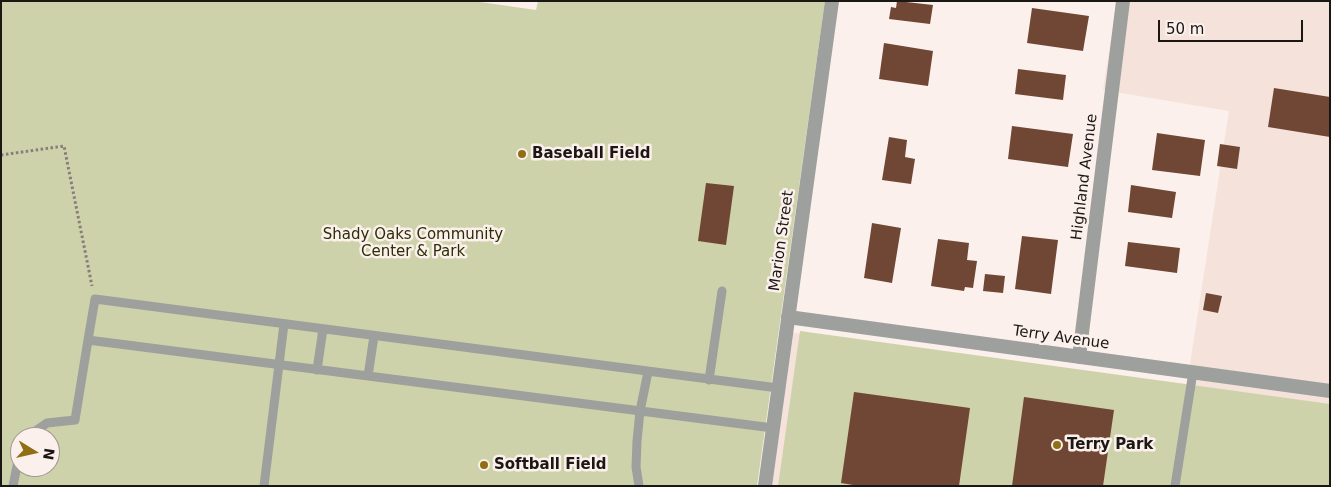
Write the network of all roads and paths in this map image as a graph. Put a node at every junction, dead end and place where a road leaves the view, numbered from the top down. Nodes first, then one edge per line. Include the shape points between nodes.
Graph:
1 (832, 1) edge
2 (1123, 1) edge
3 (1, 155) edge
4 (722, 291) dead end
5 (95, 299) junction
6 (788, 317) junction
7 (284, 324) junction
8 (322, 329) junction
9 (374, 336) junction
10 (88, 340) junction
11 (1079, 357) junction
12 (279, 365) junction
13 (317, 370) junction
14 (648, 372) junction
15 (1193, 372) junction
16 (368, 376) junction
17 (709, 380) junction
18 (778, 388) junction
19 (1330, 391) edge
20 (640, 411) junction
21 (41, 427) edge
22 (773, 428) junction
23 (264, 486) edge
24 (639, 486) edge
25 (765, 486) edge
26 (1175, 486) edge

1 - 6 street, Marion Street
2 - 11 street, Highland Avenue
3 - 5 path via 64,146
4 - 17 lane
5 - 7 lane
5 - 10 lane
6 - 11 street, Terry Avenue
6 - 18 street, Marion Street
7 - 8 lane
7 - 12 lane
8 - 9 lane
8 - 13 lane
9 - 14 lane
9 - 16 lane
10 - 12 lane
10 - 21 lane via 74,420 47,423
11 - 15 street, Terry Avenue
12 - 13 lane
12 - 23 lane
13 - 16 lane
14 - 17 lane
14 - 20 lane
15 - 19 street, Terry Avenue
15 - 26 lane
16 - 20 lane
17 - 18 lane
18 - 22 street, Marion Street
20 - 22 lane
20 - 24 lane via 636,467
22 - 25 street, Marion Street

